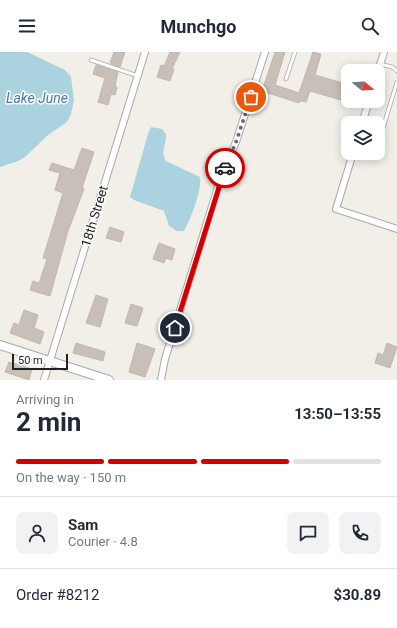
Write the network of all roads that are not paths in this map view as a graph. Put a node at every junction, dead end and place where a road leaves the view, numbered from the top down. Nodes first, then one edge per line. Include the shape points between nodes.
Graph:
1 (145, 52) edge
2 (265, 52) edge
3 (295, 52) edge
4 (384, 52) edge
5 (91, 60) dead end
6 (380, 64) edge
7 (385, 65) edge
8 (397, 71) edge
9 (138, 76) junction
10 (286, 79) dead end
11 (397, 82) edge
12 (385, 122) edge
13 (351, 160) edge
14 (397, 229) edge
15 (0, 345) edge
16 (50, 361) junction
17 (44, 380) edge
18 (110, 380) edge
19 (161, 380) edge

1 - 9 street, 18th Street
2 - 19 street via 236,142 221,177 165,359
3 - 10 lane
4 - 6 street
5 - 9 lane
7 - 8 lane
9 - 16 street, 18th Street
11 - 12 lane
13 - 14 street via 336,209
15 - 16 street
16 - 17 street, 18th Street
16 - 18 street

